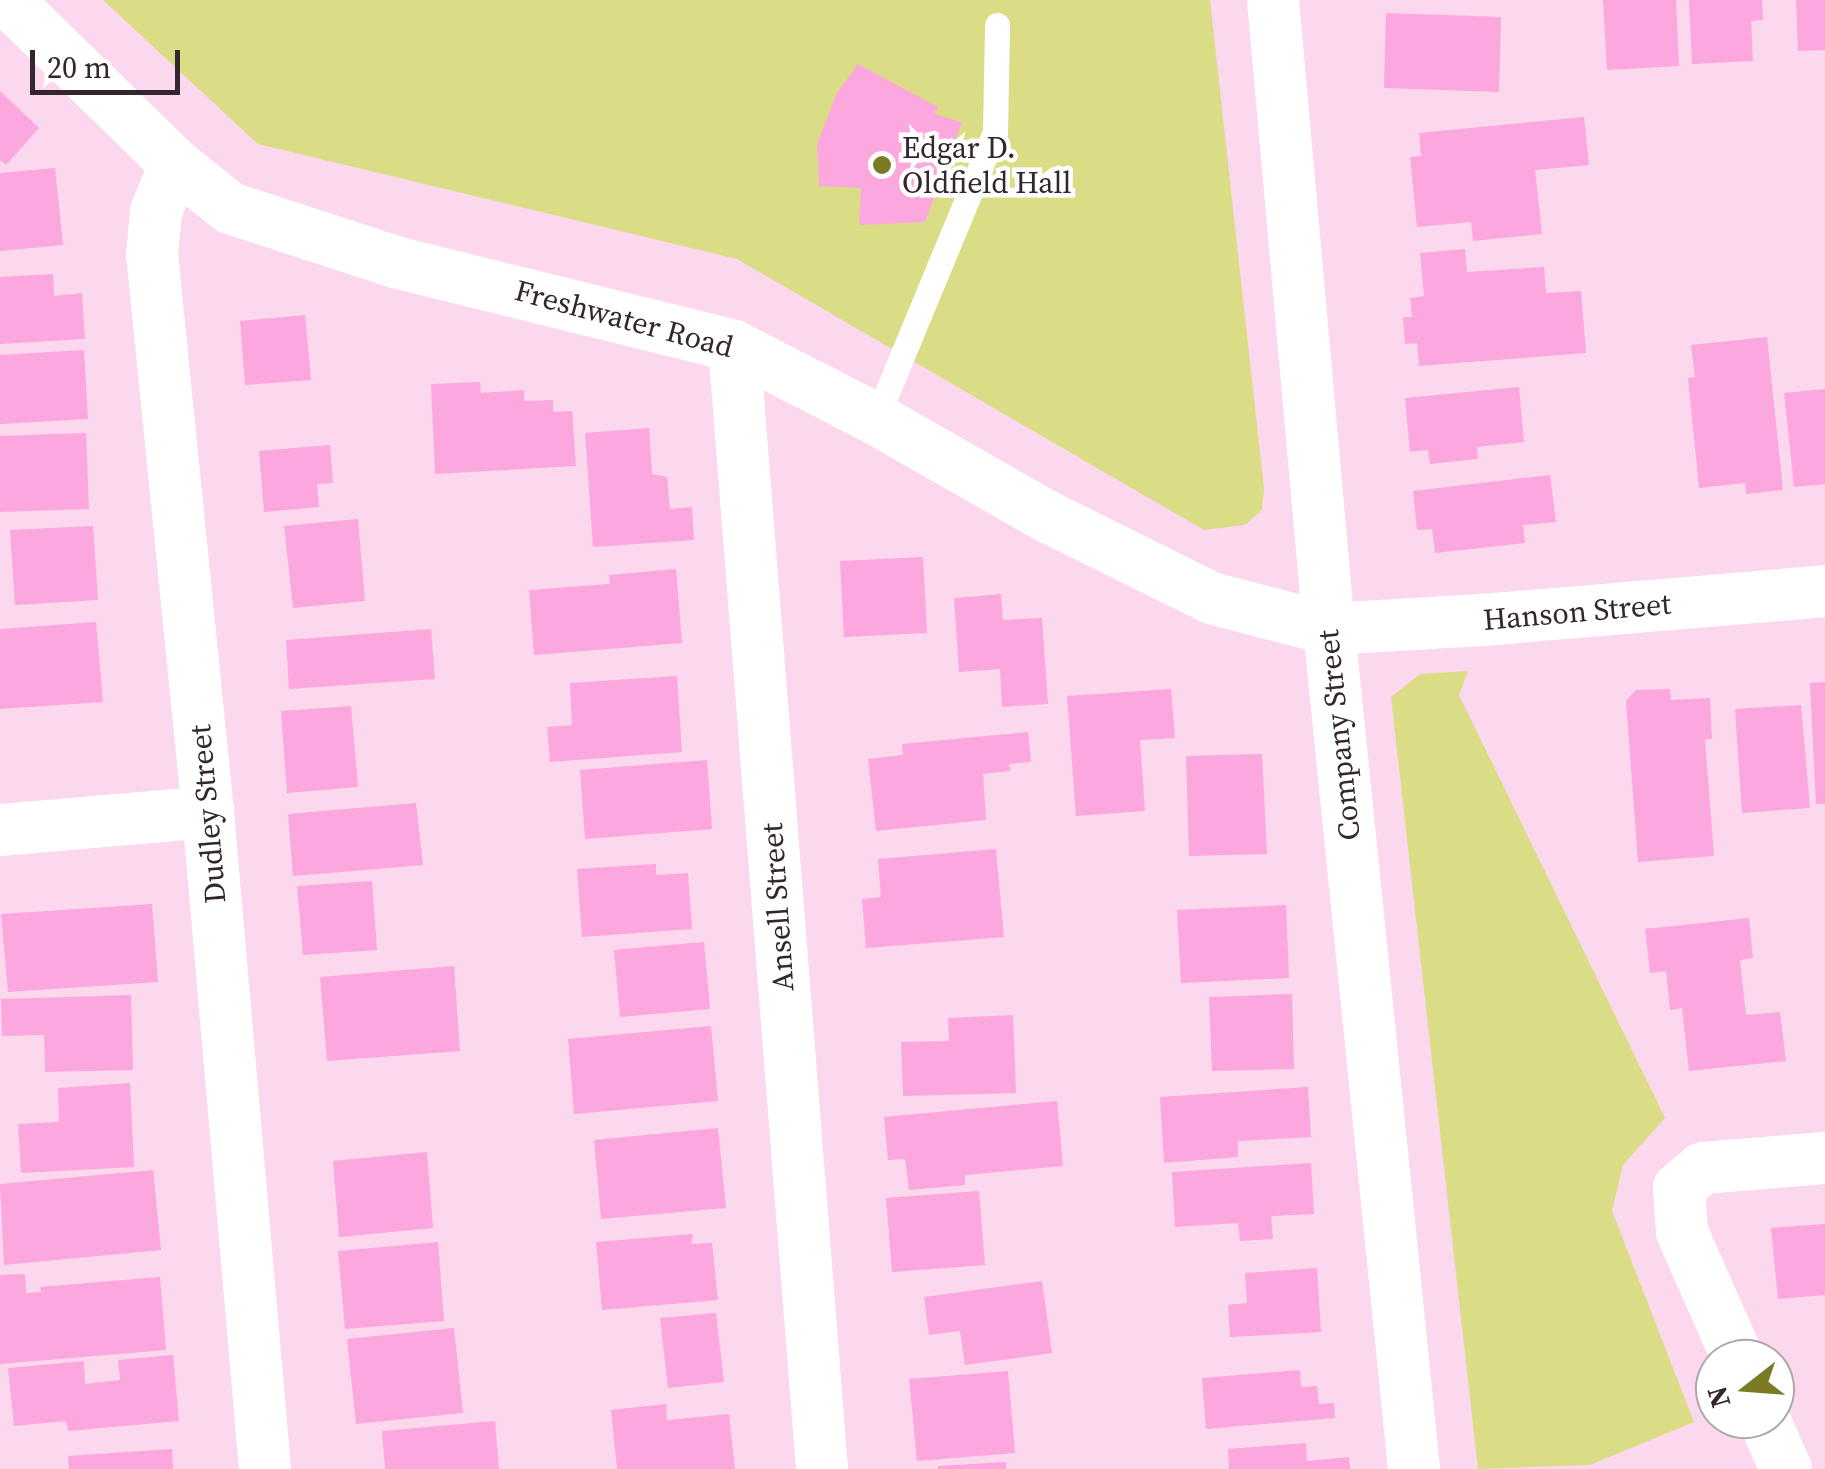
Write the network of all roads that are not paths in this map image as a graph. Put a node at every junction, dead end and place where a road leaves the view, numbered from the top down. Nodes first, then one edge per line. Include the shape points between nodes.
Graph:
1 (7, 0) edge
2 (1272, 0) edge
3 (997, 25) dead end
4 (175, 164) junction
5 (734, 346) junction
6 (876, 418) junction
7 (1825, 590) edge
8 (1328, 628) junction
9 (208, 812) junction
10 (0, 830) edge
11 (1825, 1158) edge
12 (1729, 1339) edge
13 (1773, 1439) edge
14 (264, 1469) edge
15 (822, 1469) edge
16 (1414, 1469) edge
17 (1786, 1469) edge

1 - 4 street, Freshwater Road
2 - 8 street, Company Street
3 - 6 lane via 994,132
4 - 5 street, Freshwater Road via 230,208 340,244
4 - 9 street, Dudley Street via 156,212 152,254
5 - 6 street, Freshwater Road
5 - 15 street, Ansell Street
6 - 8 street, Freshwater Road via 1046,516 1211,598
7 - 8 street, Hanson Street
8 - 16 street, Company Street
9 - 10 street
9 - 14 street, Dudley Street
11 - 12 street via 1702,1168 1679,1188 1682,1232
13 - 17 street

